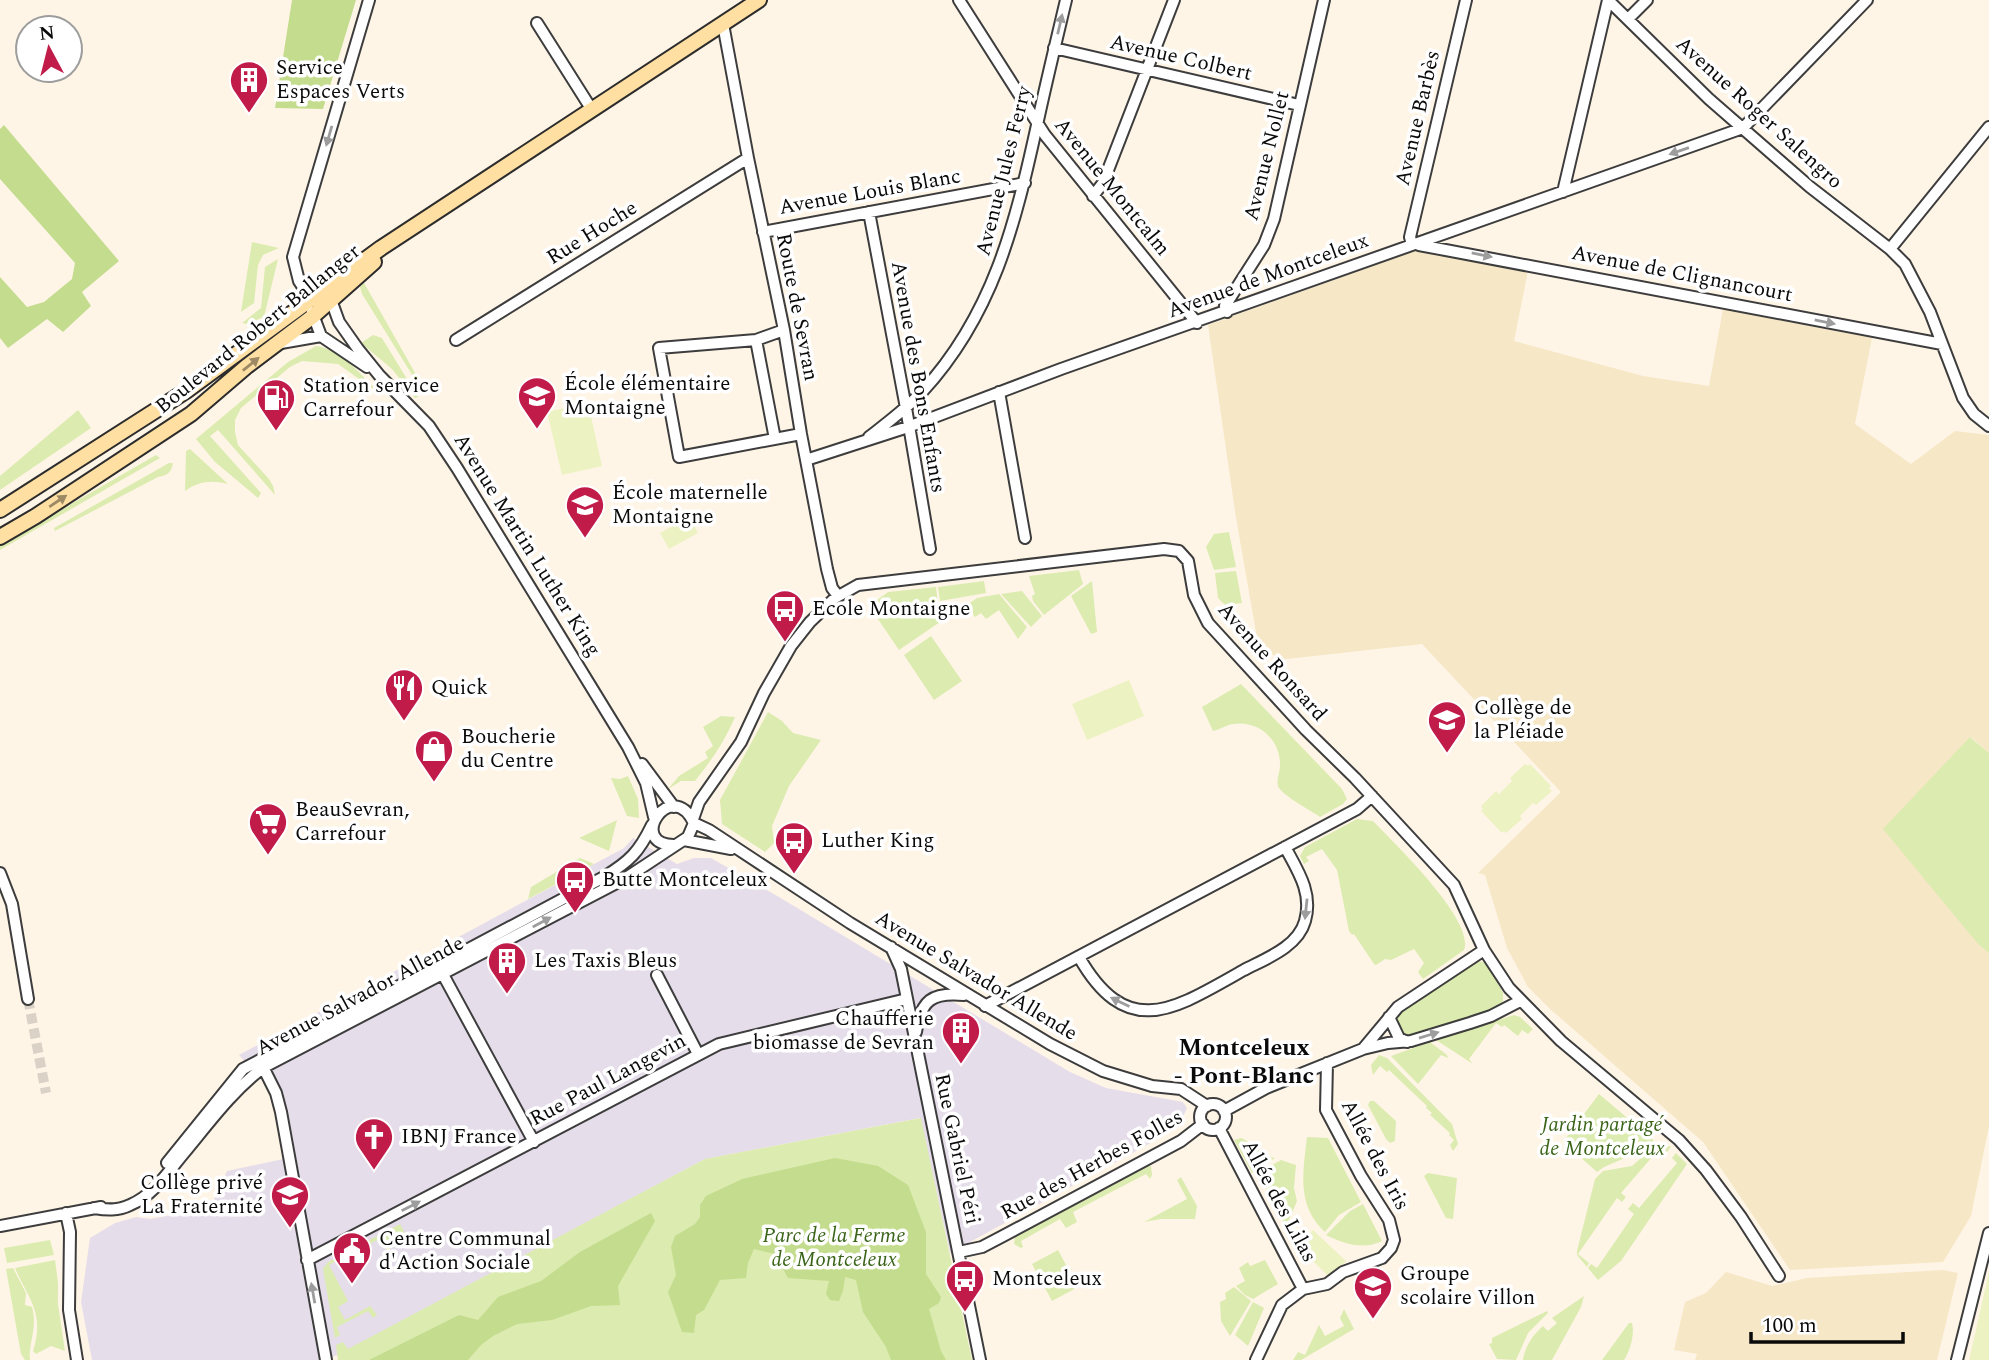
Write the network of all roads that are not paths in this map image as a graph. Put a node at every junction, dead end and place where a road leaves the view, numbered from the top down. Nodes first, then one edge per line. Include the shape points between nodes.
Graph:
1 (369, 0) edge
2 (760, 0) edge
3 (959, 0) edge
4 (1066, 0) edge
5 (1174, 0) edge
6 (1324, 0) edge
7 (1466, 0) edge
8 (1608, 0) edge
9 (1647, 0) edge
10 (1867, 0) edge
11 (1629, 18) junction
12 (537, 23) dead end
13 (723, 24) junction
14 (1055, 48) junction
15 (1147, 68) junction
16 (1299, 105) junction
17 (592, 110) junction
18 (1037, 124) junction
19 (1989, 127) edge
20 (1743, 128) junction
21 (748, 158) junction
22 (1025, 183) junction
23 (1563, 192) junction
24 (1093, 196) junction
25 (869, 212) junction
26 (763, 232) junction
27 (1449, 232) junction
28 (397, 239) junction
29 (1413, 244) junction
30 (1451, 249) junction
31 (1889, 249) junction
32 (311, 299) junction
33 (331, 300) junction
34 (1227, 312) junction
35 (312, 317) junction
36 (1197, 323) junction
37 (784, 330) junction
38 (321, 336) junction
39 (456, 340) dead end
40 (756, 340) junction
41 (1942, 344) junction
42 (275, 345) junction
43 (379, 375) junction
44 (999, 392) junction
45 (906, 408) junction
46 (1989, 426) edge
47 (908, 427) junction
48 (801, 434) junction
49 (775, 439) junction
50 (864, 441) junction
51 (806, 460) junction
52 (0, 510) edge
53 (0, 537) edge
54 (1025, 538) dead end
55 (930, 549) dead end
56 (838, 596) junction
57 (628, 747) junction
58 (708, 789) junction
59 (1372, 796) junction
60 (677, 807) junction
61 (654, 820) junction
62 (693, 821) junction
63 (679, 843) junction
64 (1285, 846) junction
65 (738, 850) junction
66 (0, 873) edge
67 (891, 947) junction
68 (1484, 950) junction
69 (1079, 957) junction
70 (440, 969) junction
71 (657, 975) dead end
72 (967, 995) junction
73 (28, 999) tunnel mouth
74 (907, 999) junction
75 (1520, 1001) junction
76 (985, 1006) junction
77 (1390, 1017) junction
78 (915, 1038) junction
79 (1406, 1042) junction
80 (1363, 1049) junction
81 (698, 1054) junction
82 (261, 1063) junction
83 (1327, 1063) junction
84 (1207, 1106) junction
85 (1224, 1111) junction
86 (1202, 1124) junction
87 (1219, 1129) junction
88 (534, 1142) junction
89 (66, 1213) junction
90 (0, 1226) edge
91 (1989, 1233) edge
92 (959, 1252) junction
93 (307, 1260) junction
94 (1779, 1276) dead end
95 (1303, 1289) junction
96 (77, 1360) edge
97 (326, 1360) edge
98 (980, 1360) edge
99 (1256, 1360) edge
100 (1957, 1360) edge

1 -> 32 street via 293,257 299,281
2 - 13 main road, Boulevard Robert Ballanger
3 - 18 street, Avenue Montcalm
14 -> 4 street, Avenue Jules Ferry
5 - 15 street
6 - 16 street, Avenue Nollet
7 - 29 street, Avenue Barbès via 1410,237
8 - 11 street, Avenue Roger Salengro
8 - 23 street
9 - 11 street
10 - 20 street
11 - 20 street, Avenue Roger Salengro
12 - 17 street
13 - 17 main road, Boulevard Robert Ballanger
13 - 21 street, Route de Sevran
14 - 15 street, Avenue Colbert
14 - 18 street, Avenue Jules Ferry
15 - 16 street, Avenue Colbert
15 - 24 street via 1103,183
16 - 34 street, Avenue Nollet via 1274,219 1264,245 1225,306
17 - 28 main road, Boulevard Robert Ballanger
18 - 22 street, Avenue Jules Ferry
18 - 24 street, Avenue Montcalm
19 - 31 street
20 -> 23 street, Avenue de Montceleux
20 - 31 street, Avenue Roger Salengro
21 - 26 street, Route de Sevran
21 - 39 street, Rue Hoche
22 - 25 street, Avenue Louis Blanc
22 - 45 street, Avenue Jules Ferry via 1003,258 984,302 961,344
23 - 27 street, Avenue de Montceleux
24 - 36 street, Avenue Montcalm
25 - 26 street, Avenue Louis Blanc
25 - 45 street, Avenue des Bons Enfants
26 - 37 street, Route de Sevran
27 - 29 street, Avenue de Montceleux
27 - 30 street
28 - 32 main road, Boulevard Robert Ballanger
28 - 33 main road, Boulevard Robert Ballanger
29 - 30 street, Avenue de Clignancourt
29 - 34 street, Avenue de Montceleux
30 -> 41 street, Avenue de Clignancourt
31 - 41 street, Avenue Roger Salengro via 1918,286
32 - 33 street
32 - 35 street
32 - 52 main road, Boulevard Robert Ballanger via 186,391
33 - 35 main road, Boulevard Robert Ballanger
33 - 43 street, Avenue Martin Luther King via 339,322
34 - 36 street, Avenue de Montceleux
35 - 38 street
35 - 42 main road, Boulevard Robert Ballanger
36 - 44 street, Avenue de Montceleux
37 - 40 street
37 - 48 street, Route de Sevran
38 - 42 street
38 - 43 street, Avenue Martin Luther King
40 - 49 street
40 - 49 street via 659,348 679,457
41 - 46 street, Avenue Roger Salengro via 1963,398
53 -> 42 main road, Boulevard Robert Ballanger via 191,414
43 - 57 street, Avenue Martin Luther King via 429,426
44 - 47 street, Avenue de Montceleux
44 - 54 street
45 - 47 street, Avenue des Bons Enfants
45 - 50 street, Avenue Jules Ferry
47 - 50 street, Avenue de Montceleux
47 - 55 street, Avenue des Bons Enfants
48 - 49 street
48 - 51 street, Route de Sevran
50 - 51 street, Avenue de Montceleux
51 - 56 street, Route de Sevran via 832,588
56 - 58 street, Avenue Ronsard via 791,646 741,742
56 - 59 street, Avenue Ronsard via 868,582 1176,550 1188,561 1194,596 1208,623
57 - 60 street, Avenue Martin Luther King
57 - 61 street, Avenue Martin Luther King via 646,783
58 - 60 street, Avenue Ronsard
58 - 62 street, Avenue Ronsard
59 - 64 street via 1357,809
59 - 68 street, Avenue Ronsard via 1454,885
60 - 61 street via 659,812
60 - 62 street
61 - 63 street via 657,838 663,843
61 - 70 street, Avenue Salvador Allende via 628,863
62 - 63 street via 691,834
62 - 65 street, Avenue Salvador Allende
63 - 65 street, Avenue Salvador Allende
70 -> 63 street, Avenue Salvador Allende via 626,878
64 - 69 street
64 -> 69 street via 1307,890 1308,907 1297,937 1184,1004 1149,1010 1122,1004 1098,987
65 - 67 street, Avenue Salvador Allende
66 - 73 street via 12,904
67 - 72 street, Avenue Salvador Allende
67 - 74 street, Rue Gabriel Péri
68 - 75 street, Avenue Ronsard
68 - 77 street
69 - 76 street
70 - 82 street, Avenue Salvador Allende
70 - 88 street
71 - 81 street
72 - 76 street, Avenue Salvador Allende
72 - 78 street via 946,993 927,1001
74 - 78 street, Rue Gabriel Péri
74 - 81 street, Rue Paul Langevin via 733,1040
79 -> 75 street via 1481,1020
75 - 94 street via 1679,1140 1741,1217
76 - 84 street, Avenue Salvador Allende via 1103,1071 1152,1086 1181,1089
77 - 79 street via 1399,1038
77 - 80 street
78 - 92 street, Rue Gabriel Péri
79 - 80 street
80 - 83 street
81 - 88 street, Rue Paul Langevin
82 - 89 street, Avenue Salvador Allende via 156,1188 116,1210
82 - 93 street via 281,1112
83 - 85 street
83 - 95 street, Allée des Iris via 1326,1110 1389,1220 1394,1240 1382,1258 1343,1272 1327,1284
84 - 85 street
84 - 86 street via 1201,1114
85 - 87 street via 1225,1121
86 - 87 street
86 - 92 street, Rue des Herbes Folles via 1171,1146 992,1242
87 - 95 street, Allée des Lilas
93 -> 88 street, Rue Paul Langevin
89 - 90 street, Avenue Salvador Allende
89 - 96 street via 69,1310
91 - 100 street
92 - 98 street, Rue Gabriel Péri
97 -> 93 street
95 - 99 street, Allée des Lilas via 1282,1305

